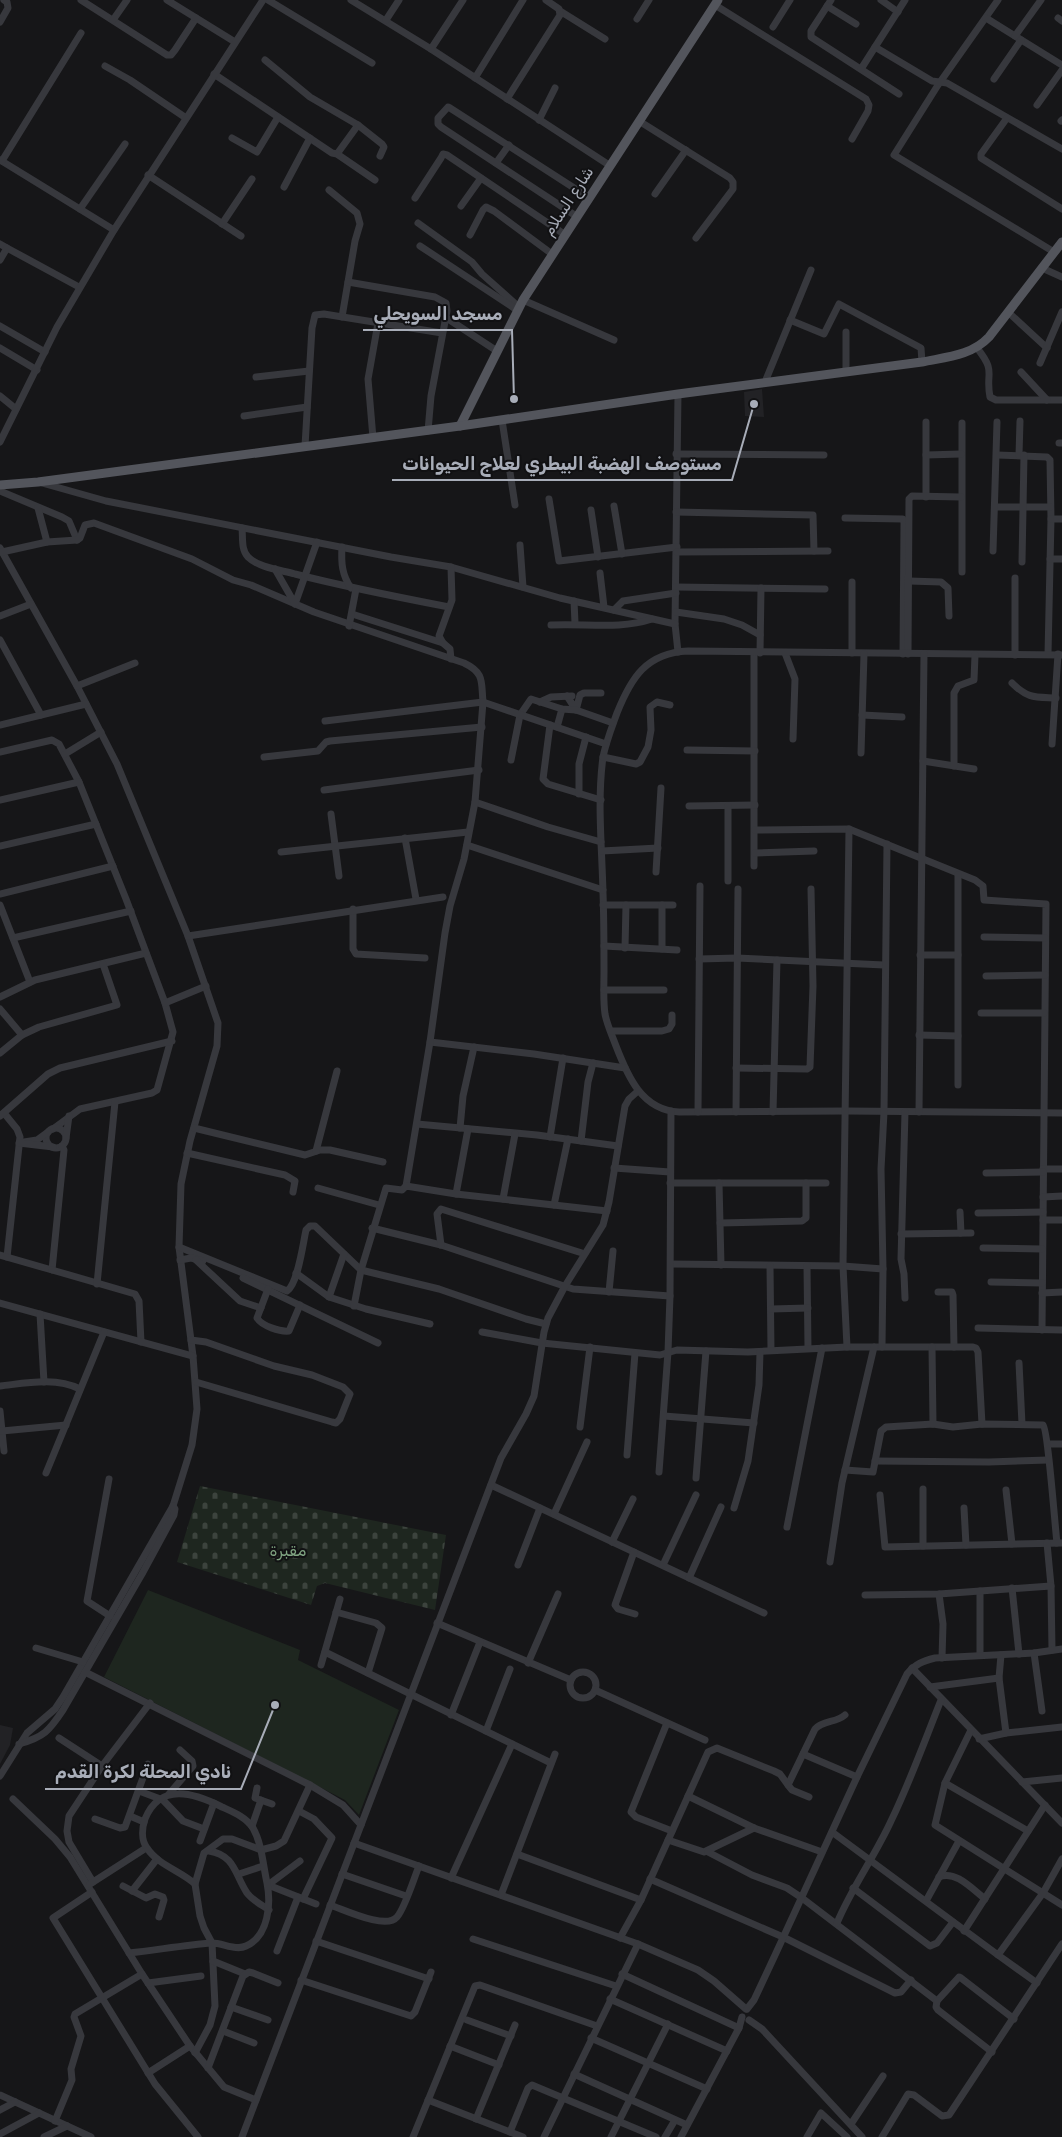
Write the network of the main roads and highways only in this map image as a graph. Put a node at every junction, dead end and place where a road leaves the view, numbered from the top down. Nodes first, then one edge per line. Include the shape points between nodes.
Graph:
1 (716, 2) edge
2 (1058, 249) edge
3 (460, 426) junction
4 (0, 478) edge
5 (16, 484) junction
6 (0, 485) edge

1 - 3 main road, شارع السلام via 520,306
2 - 3 main road via 989,337 977,348 961,354
3 - 5 main road
4 - 5 main road
5 - 6 main road

